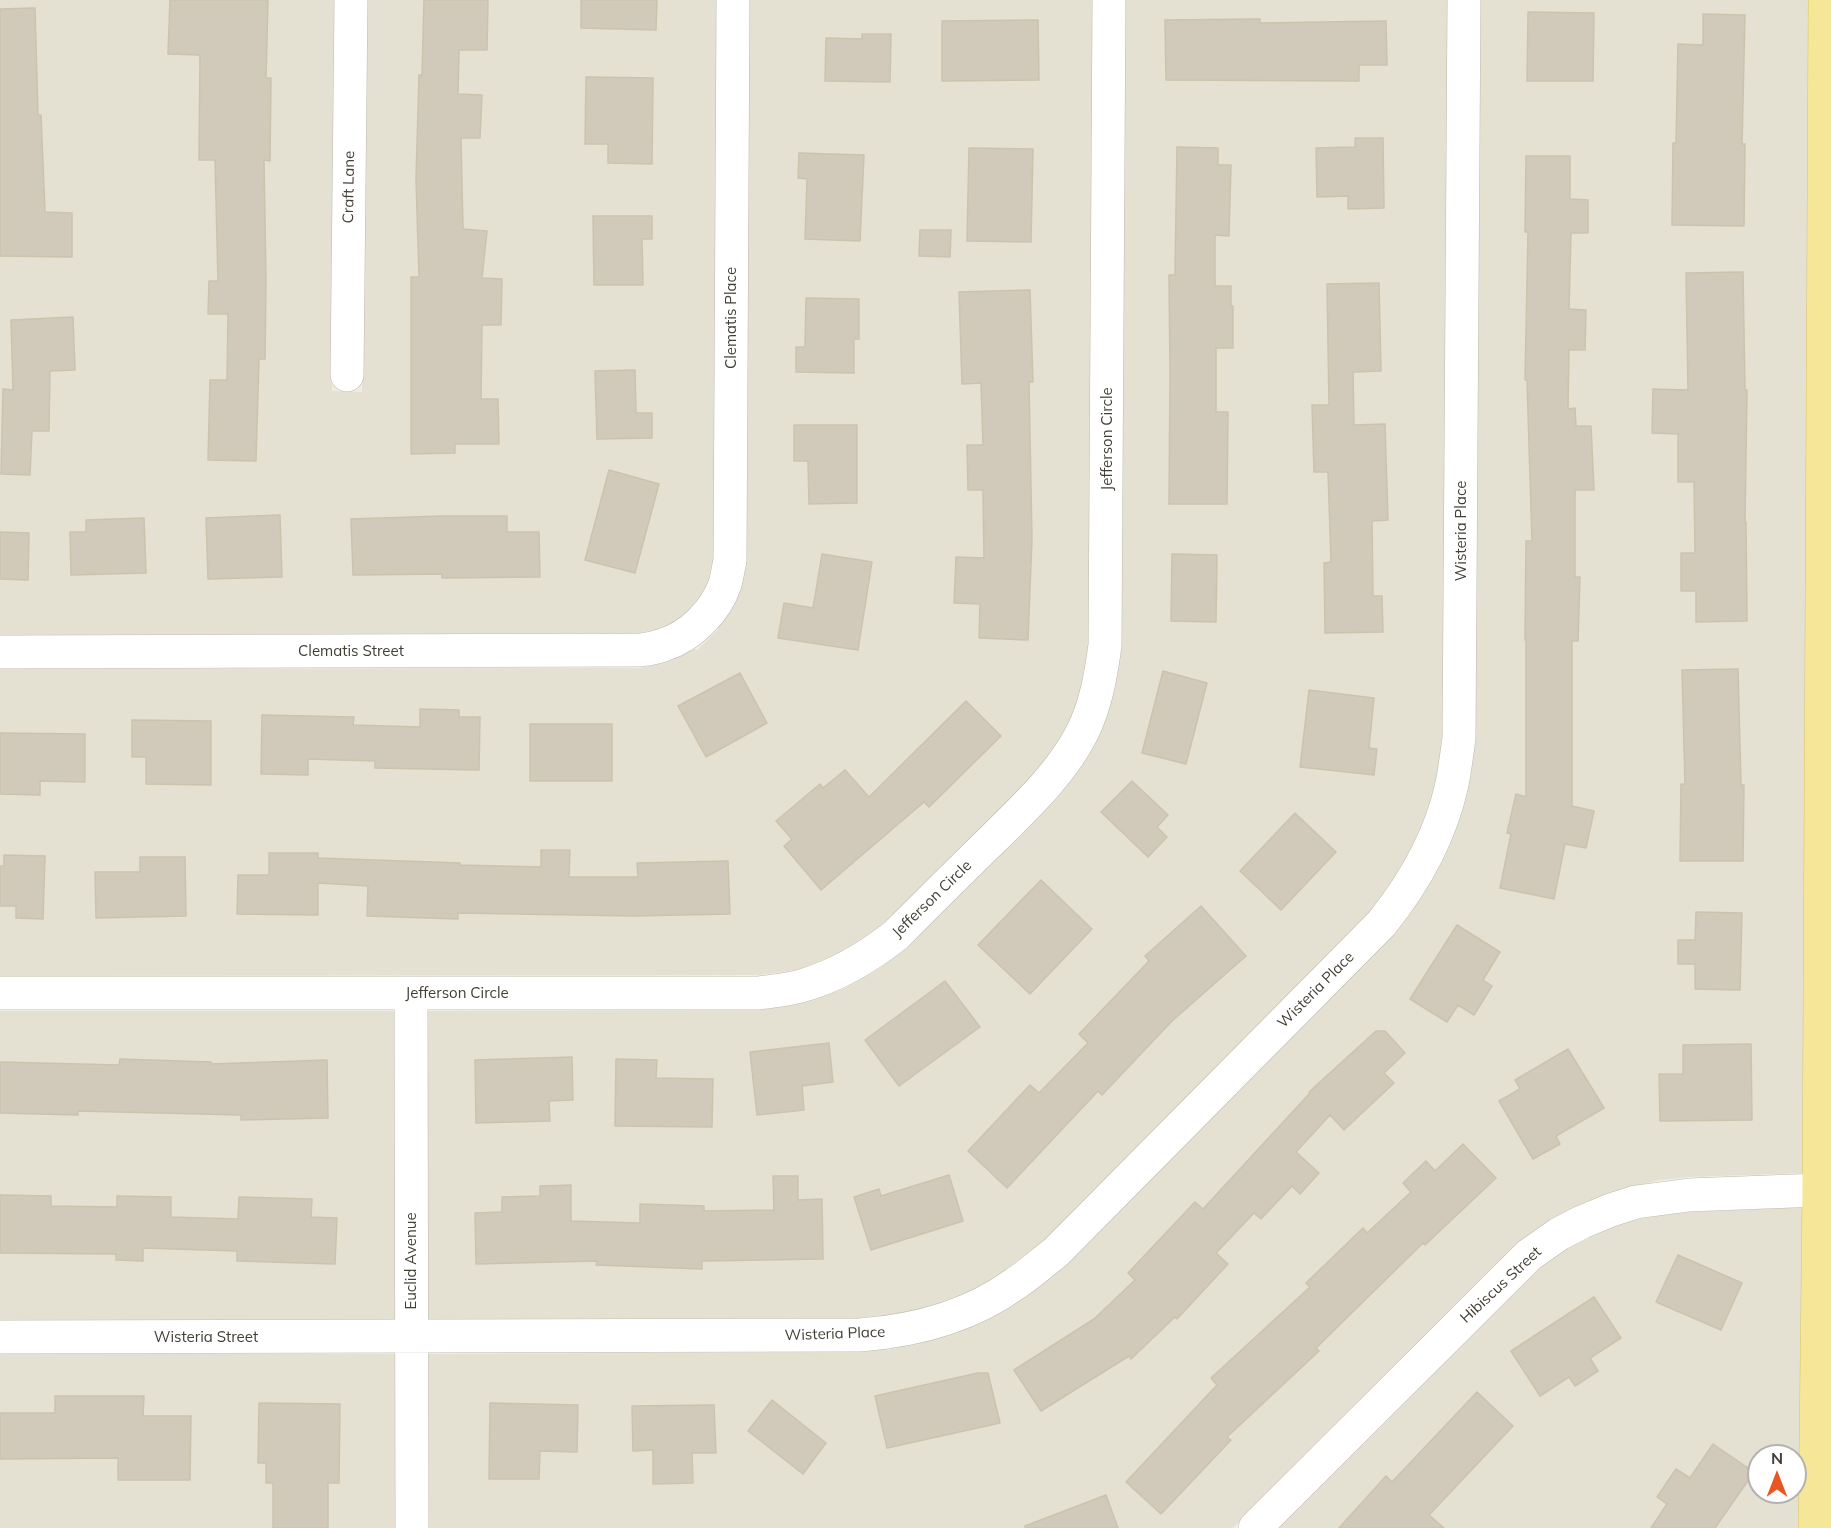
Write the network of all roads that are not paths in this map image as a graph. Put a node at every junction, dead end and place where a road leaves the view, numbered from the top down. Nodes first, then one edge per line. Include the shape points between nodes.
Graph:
1 (351, 0) edge
2 (733, 0) edge
3 (1110, 0) edge
4 (1464, 0) edge
5 (1825, 0) edge
6 (347, 375) dead end
7 (697, 626) joint
8 (0, 652) edge
9 (0, 993) edge
10 (411, 993) junction
11 (1819, 1190) junction
12 (412, 1336) junction
13 (0, 1337) edge
14 (412, 1528) edge
15 (1255, 1528) edge
16 (1815, 1528) edge

1 - 6 street, Craft Lane
2 - 7 street, Clematis Place via 730,561 724,586
3 - 10 street, Jefferson Circle via 1106,645 1094,703 1067,759 1037,795 896,935 838,973 800,987 759,993
4 - 12 street, Wisteria Place via 1459,738 1452,785 1440,825 1421,867 1395,907 1056,1252 1016,1284 964,1312 916,1327 860,1335
5 - 11 main road
7 - 8 street, Clematis Street via 665,645 640,650
9 - 10 street, Jefferson Circle
10 - 12 street, Euclid Avenue
11 - 15 street, Hibiscus Street via 1661,1197 1611,1210 1559,1234 1529,1255
11 - 16 main road
12 - 13 street, Wisteria Street
12 - 14 street, Euclid Avenue

